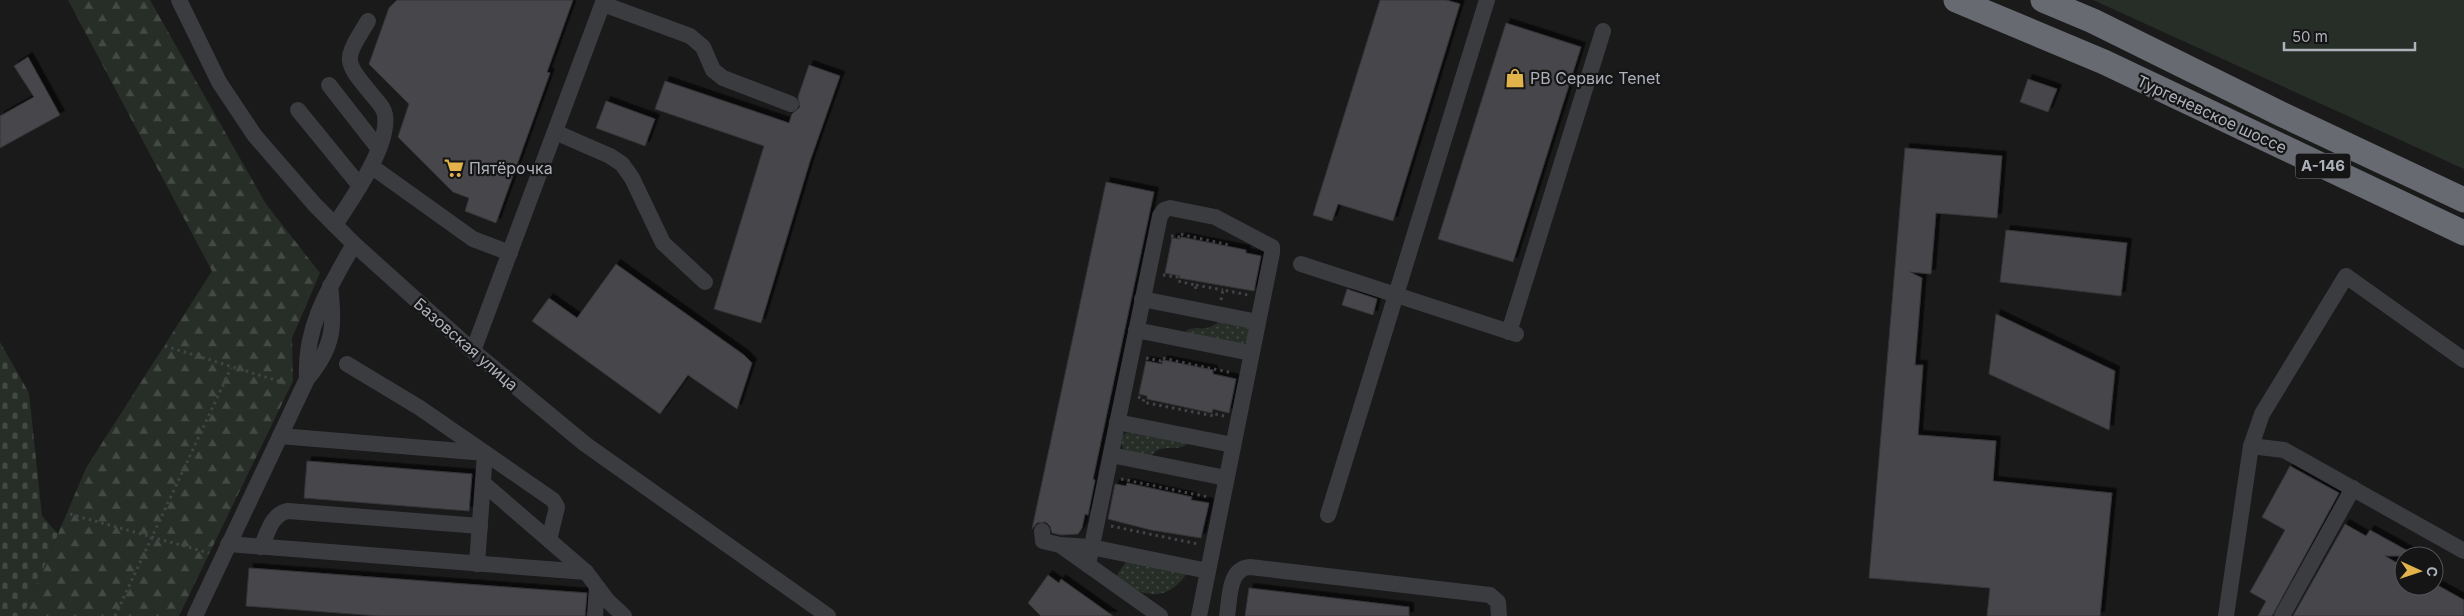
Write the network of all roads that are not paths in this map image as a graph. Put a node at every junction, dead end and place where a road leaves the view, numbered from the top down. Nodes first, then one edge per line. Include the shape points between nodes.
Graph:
1 (179, 0) edge
2 (1487, 0) edge
3 (1956, 0) edge
4 (2043, 0) edge
5 (603, 2) edge
6 (368, 21) dead end
7 (1603, 31) dead end
8 (329, 86) dead end
9 (791, 104) dead end
10 (298, 110) dead end
11 (555, 132) junction
12 (379, 149) junction
13 (371, 166) junction
14 (360, 186) junction
15 (2464, 200) edge
16 (335, 225) junction
17 (2464, 233) edge
18 (354, 244) junction
19 (510, 253) junction
20 (1300, 264) dead end
21 (705, 282) dead end
22 (1396, 295) junction
23 (1142, 299) junction
24 (1258, 322) junction
25 (1136, 330) junction
26 (473, 351) junction
27 (1252, 353) junction
28 (2464, 360) edge
29 (346, 364) dead end
30 (1117, 422) junction
31 (280, 436) junction
32 (1233, 446) junction
33 (2251, 446) junction
34 (485, 453) junction
35 (1111, 455) junction
36 (1226, 478) junction
37 (483, 483) junction
38 (2353, 488) junction
39 (1328, 514) dead end
40 (480, 526) junction
41 (1042, 531) dead end
42 (548, 540) junction
43 (1060, 545) junction
44 (261, 547) junction
45 (1092, 547) junction
46 (225, 550) junction
47 (2464, 551) edge
48 (477, 564) junction
49 (1088, 565) junction
50 (1208, 571) junction
51 (586, 572) junction
52 (597, 587) junction
53 (195, 616) edge
54 (595, 616) edge
55 (624, 616) edge
56 (828, 616) edge
57 (1160, 616) edge
58 (1199, 616) edge
59 (1228, 616) edge
60 (1499, 616) edge
61 (2226, 616) edge
62 (2282, 616) edge

1 - 16 street, Базовская улица via 219,82 255,136
2 - 22 street
3 - 17 highway, Тургеневское шоссе / А-146 via 2104,62
4 - 15 highway, Тургеневское шоссе / А-146 via 2094,21
5 - 9 street via 690,36 703,47 713,70 722,78
5 - 11 street
6 - 12 street via 350,51 349,59 350,68 383,109 385,125
7 - 22 street via 1512,333
8 - 12 street
10 - 14 street
11 - 19 street
11 - 21 street via 622,164 632,178 662,243
12 - 13 street
13 - 14 street
13 - 19 street via 474,239
14 - 16 street
16 - 18 street, Базовская улица
18 - 26 street, Базовская улица
18 - 31 street via 330,286 334,312 329,346 305,384
19 - 26 street
20 - 22 street
22 - 39 street
23 - 24 street
23 - 24 street via 1160,216 1170,208 1215,217 1272,247
23 - 25 street
24 - 27 street
25 - 27 street
25 - 30 street
26 - 56 street, Базовская улица via 585,444
27 - 32 street
28 - 33 street via 2346,276 2262,414
29 - 34 street
30 - 32 street
30 - 35 street
31 - 34 street
31 - 46 street
32 - 36 street
33 - 38 street via 2284,450
33 - 61 street
34 - 37 street
34 - 42 street via 555,502
35 - 36 street
35 - 45 street
36 - 50 street
37 - 40 street
37 - 42 street
38 - 47 street
38 - 62 street
40 - 44 street via 288,511 273,519
40 - 48 street
41 - 43 street via 1043,541
42 - 51 street
43 - 45 street
43 - 49 street
44 - 46 street
44 - 48 street
45 - 49 street
45 - 50 street
46 - 53 street
48 - 51 street
49 - 57 street
50 - 58 street
51 - 52 street
52 - 54 street
52 - 55 street
59 - 60 street via 1237,570 1250,566 1490,595 1498,602

